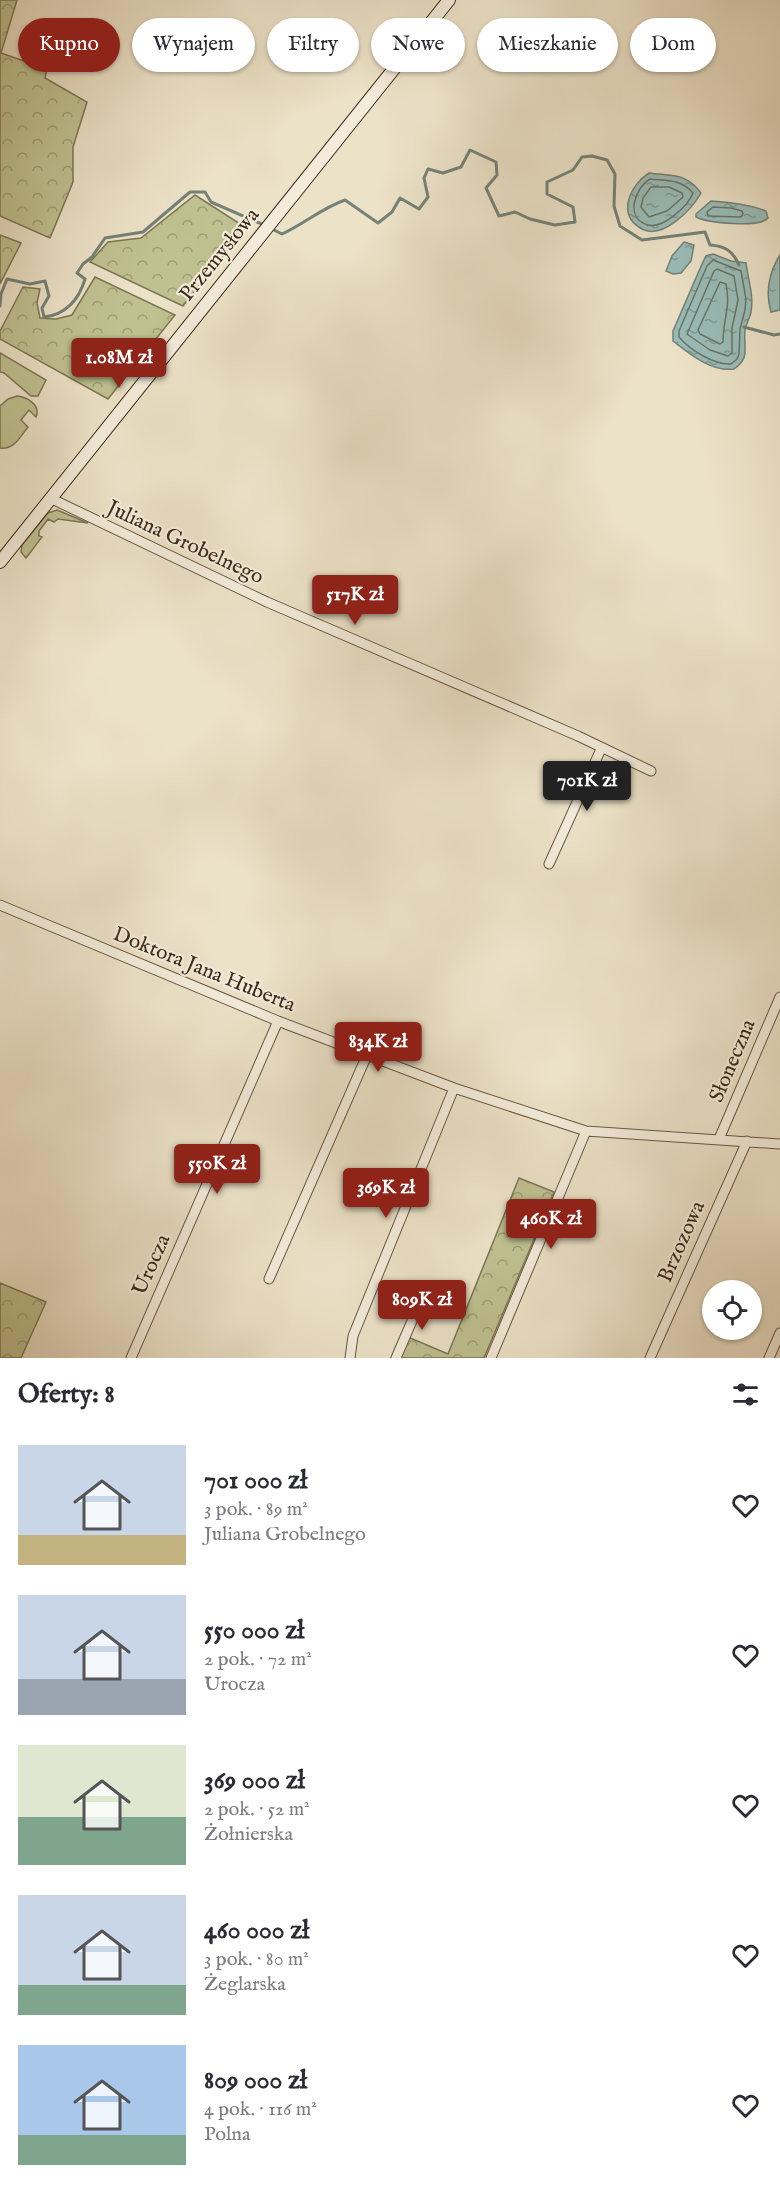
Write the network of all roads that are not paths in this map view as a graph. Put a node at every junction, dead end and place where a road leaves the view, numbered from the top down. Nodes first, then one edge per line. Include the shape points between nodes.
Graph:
1 (449, 0) edge
2 (51, 498) junction
3 (0, 562) edge
4 (601, 749) junction
5 (651, 771) dead end
6 (549, 864) dead end
7 (0, 905) edge
8 (780, 997) edge
9 (278, 1021) junction
10 (368, 1055) junction
11 (454, 1088) junction
12 (586, 1131) junction
13 (719, 1139) junction
14 (747, 1141) junction
15 (780, 1144) edge
16 (269, 1279) dead end
17 (424, 1293) dead end
18 (780, 1333) edge
19 (131, 1358) edge
20 (350, 1358) edge
21 (396, 1358) edge
22 (490, 1358) edge
23 (650, 1358) edge
24 (769, 1358) edge

1 - 2 street, Przemysłowa
2 - 3 street, Przemysłowa
2 - 4 street, Juliana Grobelnego via 267,602
4 - 5 street, Juliana Grobelnego
4 - 6 street
7 - 9 street, Doktora Jana Huberta
8 - 13 street, Słoneczna
9 - 10 street, Doktora Jana Huberta
9 - 19 street, Urocza
10 - 11 street, Doktora Jana Huberta
10 - 16 street
11 - 12 street, Doktora Jana Huberta
11 - 20 street via 352,1336
12 - 13 street, Doktora Jana Huberta
12 - 22 street
13 - 14 street, Doktora Jana Huberta
14 - 15 street, Doktora Jana Huberta
14 - 23 street, Brzozowa
17 - 21 street
18 - 24 street

